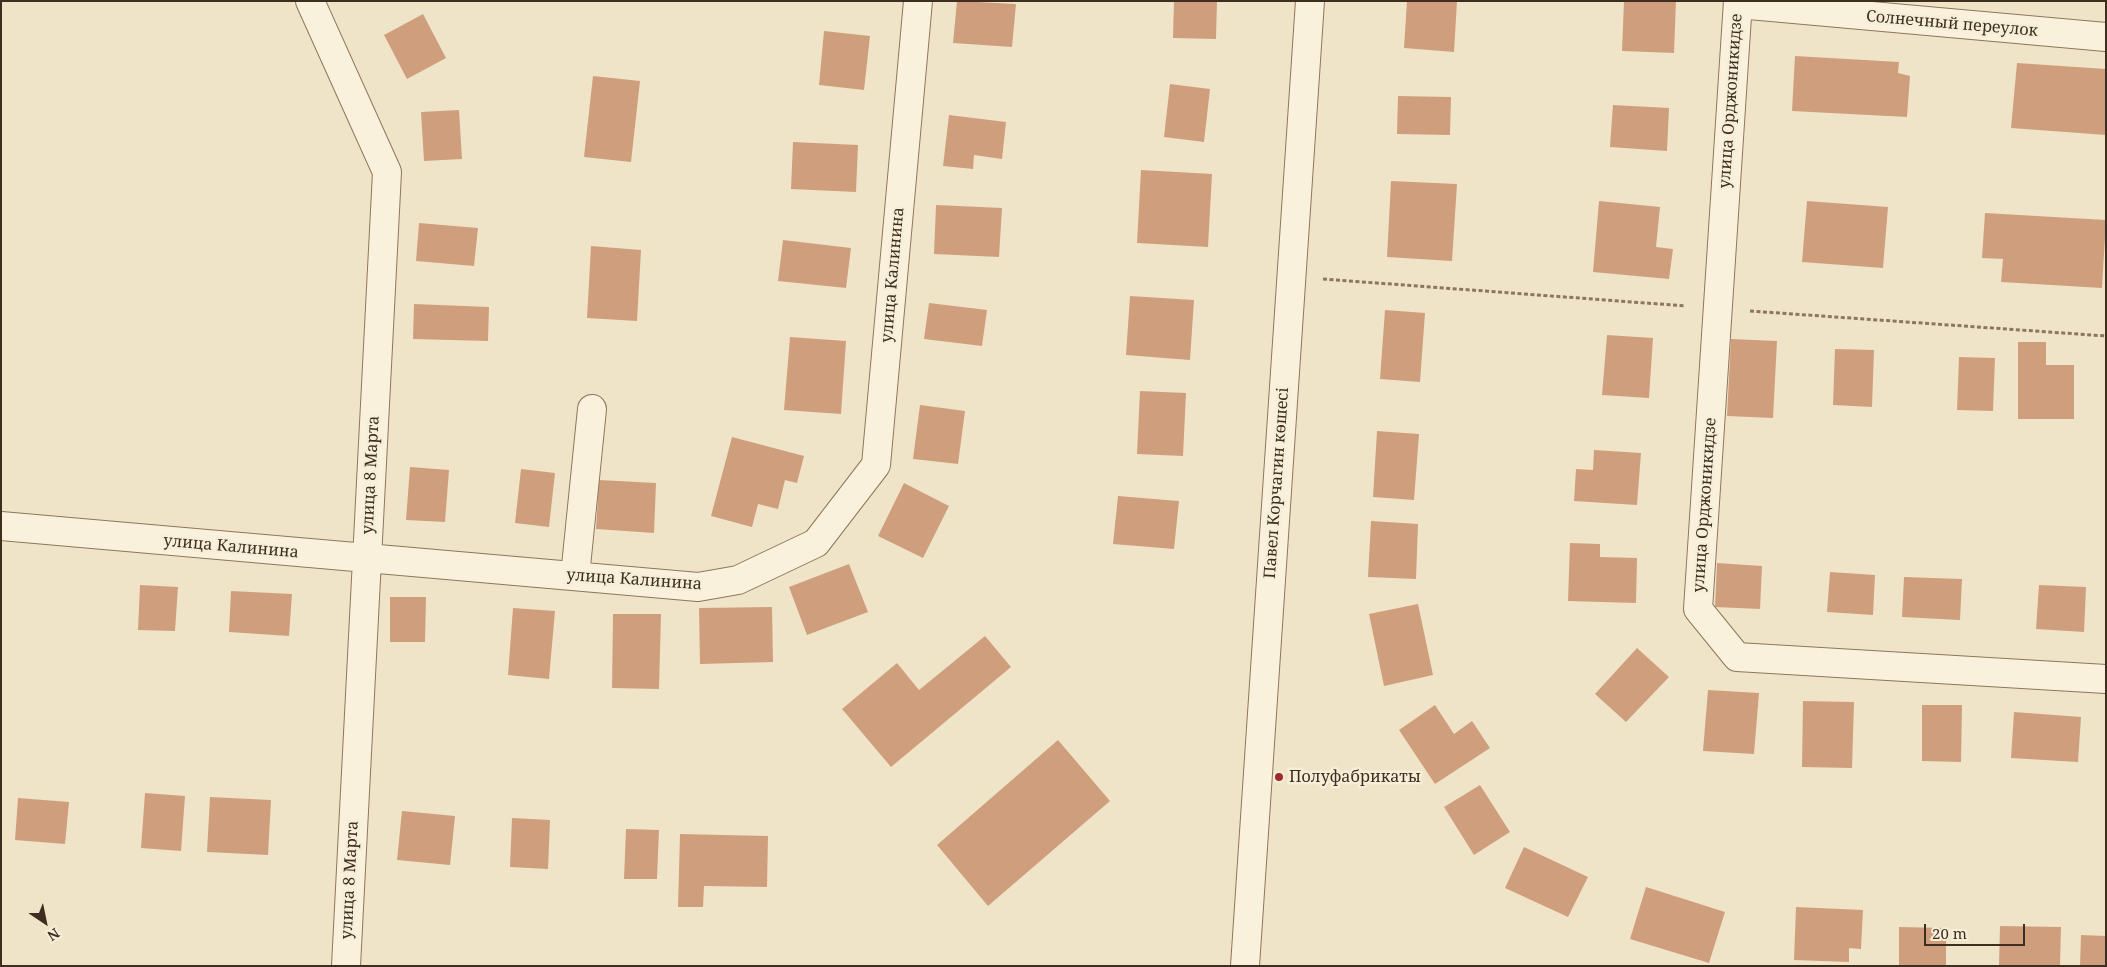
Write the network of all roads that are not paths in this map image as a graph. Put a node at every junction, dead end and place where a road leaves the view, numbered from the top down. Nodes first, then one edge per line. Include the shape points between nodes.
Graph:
1 (310, 1) edge
2 (918, 1) edge
3 (1310, 1) edge
4 (1738, 3) edge
5 (2106, 37) edge
6 (592, 409) dead end
7 (1, 526) edge
8 (367, 559) junction
9 (575, 576) junction
10 (2106, 679) edge
11 (346, 966) edge
12 (1245, 966) edge

1 - 8 street, улица 8 Марта via 387,172
2 - 9 street, улица Калинина via 876,465 816,543 738,580 698,587
3 - 12 street, Павел Корчагин көшесі
4 - 5 street, Солнечный переулок
4 - 10 street, улица Орджоникидзе via 1698,609 1737,657
6 - 9 street
7 - 8 street, улица Калинина
8 - 9 street, улица Калинина
8 - 11 street, улица 8 Марта

